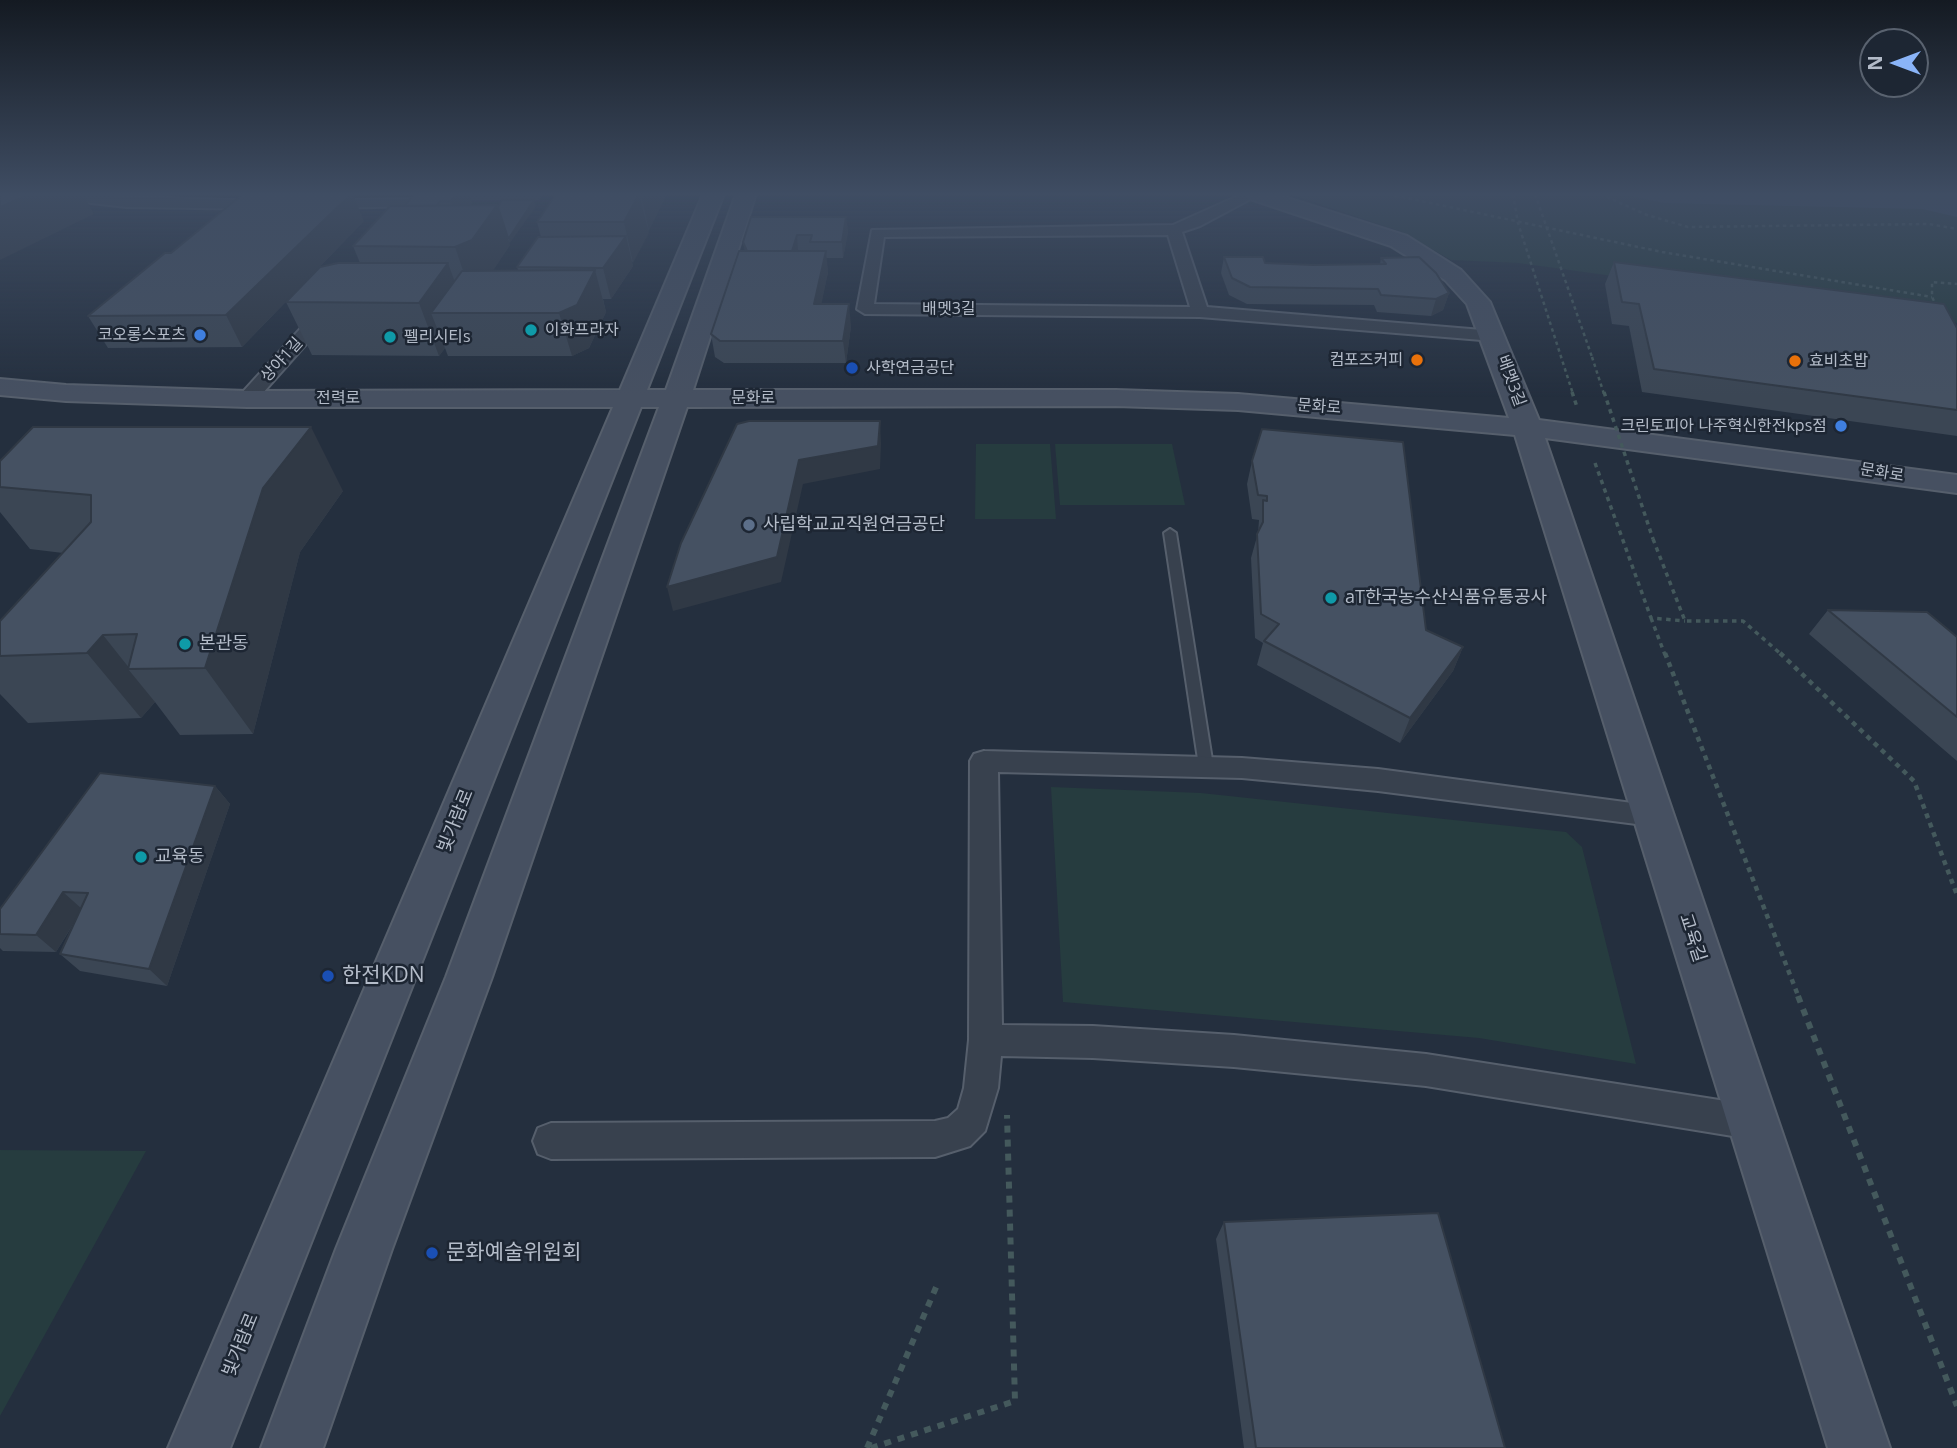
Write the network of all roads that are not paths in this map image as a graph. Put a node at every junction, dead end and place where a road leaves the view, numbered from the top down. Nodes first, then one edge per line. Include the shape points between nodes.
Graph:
1 (686, 262) edge
2 (723, 262) edge
3 (872, 262) edge
4 (1184, 262) edge
5 (1432, 262) edge
6 (336, 304) edge
7 (1200, 312) junction
8 (1494, 335) junction
9 (0, 387) edge
10 (677, 397) junction
11 (247, 398) junction
12 (630, 398) junction
13 (1527, 427) junction
14 (1957, 484) edge
15 (1170, 533) dead end
16 (1206, 766) junction
17 (1652, 815) junction
18 (986, 1040) junction
19 (1751, 1122) junction
20 (551, 1141) dead end
21 (199, 1448) edge
22 (292, 1448) edge
23 (1859, 1448) edge

1 - 12 street, 빛가람로
2 - 10 street
3 - 7 street, 배멧3길 via 865,309
4 - 7 street
5 - 8 street, 배멧3길 via 1453,275 1478,302
6 - 11 street, 상야1길
7 - 8 street, 배멧3길
8 - 13 street, 배멧3길
9 - 11 street, 전력로
10 - 12 street, 전력로
10 - 13 street, 문화로 via 1238,401
10 - 22 street via 469,977
11 - 12 street, 전력로
12 - 21 street, 빛가람로
13 - 14 street, 문화로
13 - 17 street, 교육길
15 - 16 lane
16 - 17 street via 1378,780
16 - 18 street via 984,761
17 - 19 street, 교육길
18 - 19 street via 1234,1051 1426,1070
18 - 20 street via 973,1119 957,1134 935,1139
19 - 23 street, 교육길

